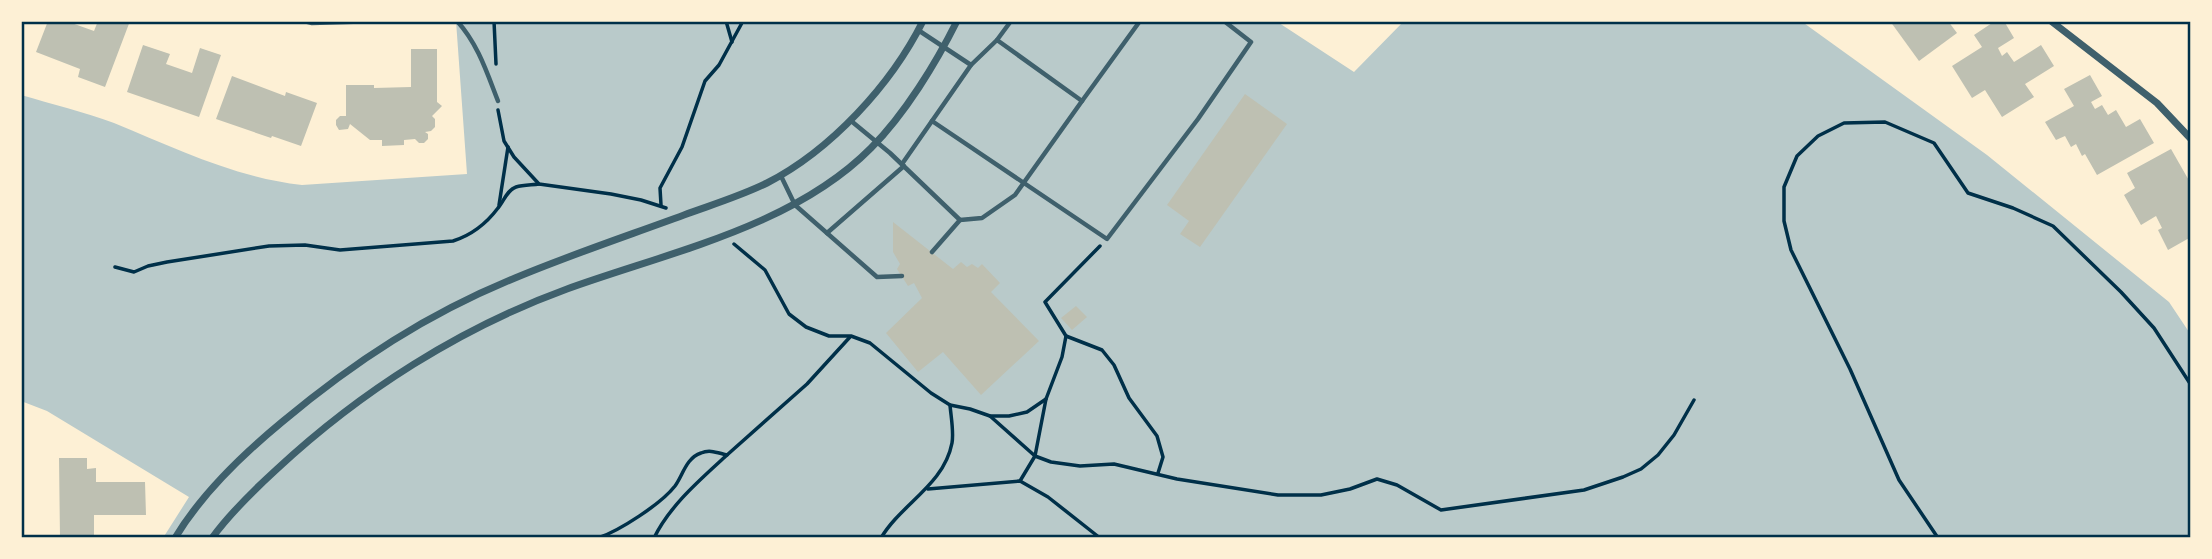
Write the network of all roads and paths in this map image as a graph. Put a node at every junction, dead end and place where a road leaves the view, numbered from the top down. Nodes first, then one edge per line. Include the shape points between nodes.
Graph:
1 (304, 21) edge
2 (378, 21) edge
3 (457, 21) edge
4 (494, 21) edge
5 (726, 21) edge
6 (743, 21) edge
7 (923, 21) edge
8 (957, 21) edge
9 (1011, 21) edge
10 (1140, 21) edge
11 (1224, 21) edge
12 (2051, 21) edge
13 (918, 30) junction
14 (997, 40) junction
15 (732, 42) junction
16 (943, 48) junction
17 (971, 65) junction
18 (496, 66) dead end
19 (498, 101) joint
20 (1082, 101) junction
21 (850, 120) junction
22 (932, 121) junction
23 (2191, 139) edge
24 (877, 141) junction
25 (508, 147) junction
26 (903, 164) junction
27 (780, 175) junction
28 (1023, 183) junction
29 (539, 184) junction
30 (661, 205) junction
31 (794, 205) junction
32 (499, 208) junction
33 (680, 216) junction
34 (960, 220) junction
35 (827, 233) junction
36 (721, 235) junction
37 (1107, 239) junction
38 (932, 252) dead end
39 (115, 267) dead end
40 (902, 276) dead end
41 (851, 336) junction
42 (1066, 336) junction
43 (2191, 385) edge
44 (1046, 399) junction
45 (1694, 400) dead end
46 (950, 405) junction
47 (990, 416) junction
48 (727, 455) junction
49 (1035, 456) junction
50 (1158, 473) junction
51 (1020, 481) junction
52 (928, 489) junction
53 (175, 538) edge
54 (212, 538) edge
55 (598, 538) edge
56 (654, 538) edge
57 (881, 538) edge
58 (1100, 538) edge
59 (1938, 538) edge

1 - 2 lane
3 - 19 lane via 483,60
4 - 18 path
5 - 15 path
6 - 15 path
7 - 13 street
8 - 16 street
9 - 14 lane
10 - 20 lane
11 - 37 lane via 1251,42
12 - 23 street via 2157,103
13 - 16 lane
13 - 21 street
14 - 17 lane
14 - 20 lane
15 - 30 path via 705,81 682,147 660,188
16 - 17 lane
16 - 24 street
17 - 22 lane
19 - 25 path
20 - 28 lane
21 - 24 lane
21 - 27 street
22 - 26 lane
22 - 28 lane
24 - 26 lane
24 - 31 street via 859,160
25 - 29 path
25 - 32 path
26 - 34 lane
26 - 35 lane
27 - 31 lane
27 - 33 street
28 - 34 lane via 1015,195 982,218
28 - 37 lane
29 - 30 path
29 - 32 path via 509,191
30 - 33 path
31 - 35 lane
31 - 36 street
32 - 39 path via 469,236 453,241 340,250 269,246 167,262 134,272
33 - 53 street via 507,281 384,345 256,443 212,489
34 - 38 lane
35 - 40 lane via 877,277
36 - 41 path via 765,270 797,321 828,336
36 - 54 street via 567,289 449,343 318,433 256,489
37 - 42 path via 1045,302
41 - 46 path via 870,343
41 - 48 path via 807,384
42 - 44 path
42 - 50 path via 1102,350 1114,365 1129,398 1157,436 1163,457
43 - 59 path via 2154,328 2053,226 1968,193 1934,142 1885,122 1844,123 1818,136 1797,156 1784,187 1784,221 1791,250 1899,480
44 - 47 path via 1027,412
44 - 49 path
45 - 50 path via 1658,455 1623,477 1584,490 1441,510 1397,485 1377,480 1321,495 1279,495
46 - 47 path
46 - 52 path via 952,442
47 - 49 path
48 - 55 path via 699,453 665,497 613,533
48 - 56 path via 691,488
49 - 50 path via 1051,462 1114,464
49 - 51 path
51 - 52 path
51 - 58 path
52 - 57 path via 909,503

